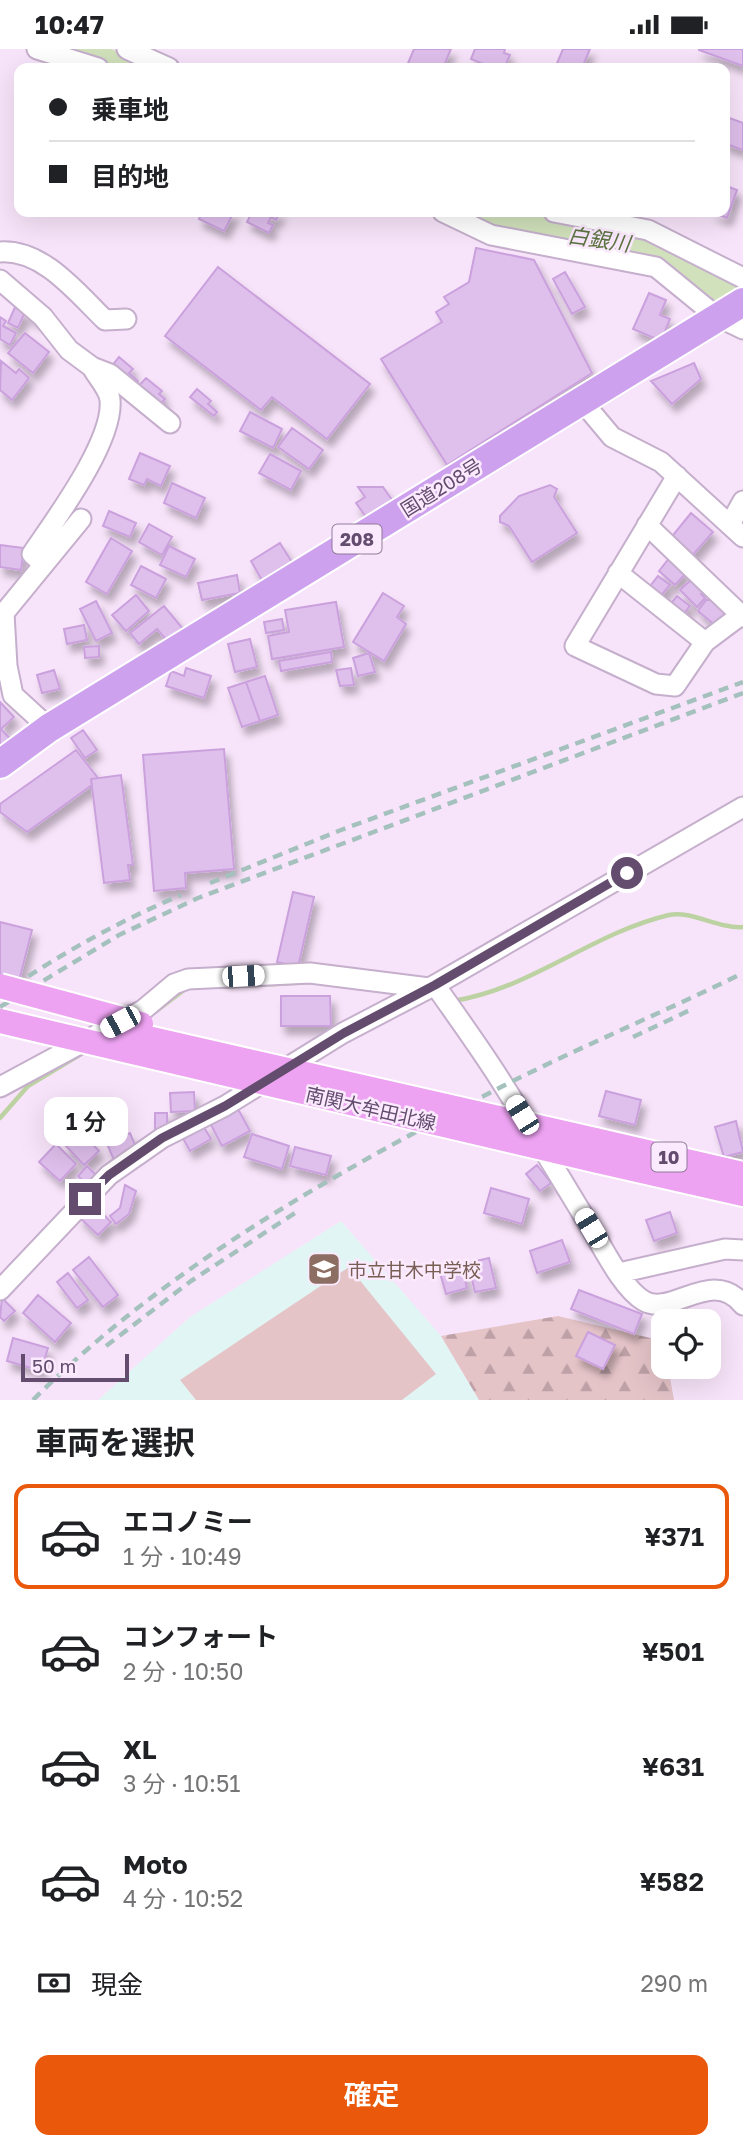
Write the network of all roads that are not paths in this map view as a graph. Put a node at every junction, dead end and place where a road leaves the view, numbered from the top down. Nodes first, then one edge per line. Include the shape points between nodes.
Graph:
1 (37, 49) edge
2 (127, 49) edge
3 (82, 63) edge
4 (158, 63) edge
5 (453, 217) edge
6 (580, 217) edge
7 (0, 252) edge
8 (743, 278) edge
9 (0, 280) edge
10 (743, 302) edge
11 (716, 316) junction
12 (125, 319) dead end
13 (743, 329) edge
14 (92, 367) junction
15 (581, 400) junction
16 (170, 423) dead end
17 (677, 476) junction
18 (743, 501) edge
19 (81, 519) dead end
20 (647, 525) junction
21 (736, 531) edge
22 (43, 564) junction
23 (618, 573) junction
24 (742, 616) edge
25 (705, 642) junction
26 (49, 728) junction
27 (0, 764) edge
28 (743, 807) edge
29 (0, 986) edge
30 (432, 986) junction
31 (0, 1004) edge
32 (0, 1021) edge
33 (0, 1034) edge
34 (162, 1059) junction
35 (239, 1059) junction
36 (0, 1087) edge
37 (596, 1150) junction
38 (743, 1174) edge
39 (743, 1194) edge
40 (743, 1250) edge
41 (619, 1273) junction
42 (0, 1290) edge
43 (743, 1305) edge

1 - 3 street
2 - 4 street
5 - 11 street via 491,235 656,267
6 - 8 street via 648,230
7 - 12 street via 22,254 55,272 105,320
9 - 14 street
10 - 11 highway, 国道208号 / 208
11 - 13 street
11 - 15 highway, 国道208号 / 208
14 - 16 street via 110,375
14 - 22 street via 110,400 107,425 70,498 32,554
15 - 17 street via 612,437 661,462
15 - 26 highway, 国道208号 / 208
17 - 20 street
17 - 21 street
18 - 21 street
19 - 22 street
20 - 23 street
20 - 24 street
22 - 26 street via 4,613 13,695
23 - 25 street
23 - 25 street via 575,646 656,684 675,686
24 - 25 street
26 - 27 highway, 国道208号 / 208
28 - 30 street
29 - 35 main road, bridge via 197,1039
30 - 36 street via 310,973 188,979 174,984 144,1010
30 - 41 street via 504,1086
30 - 42 street via 162,1138 109,1175
31 - 35 main road, 南関大牟田北線 / 10, bridge
32 - 34 main road, 南関大牟田北線 / 10, bridge
33 - 34 main road, bridge
34 - 37 main road, 南関大牟田北線 / 10, bridge
35 - 37 main road, 南関大牟田北線 / 10, bridge
37 - 38 main road, 南関大牟田北線 / 10
37 - 39 main road, 南関大牟田北線 / 10
40 - 41 street via 725,1249
41 - 43 street via 650,1303 709,1290 727,1292

